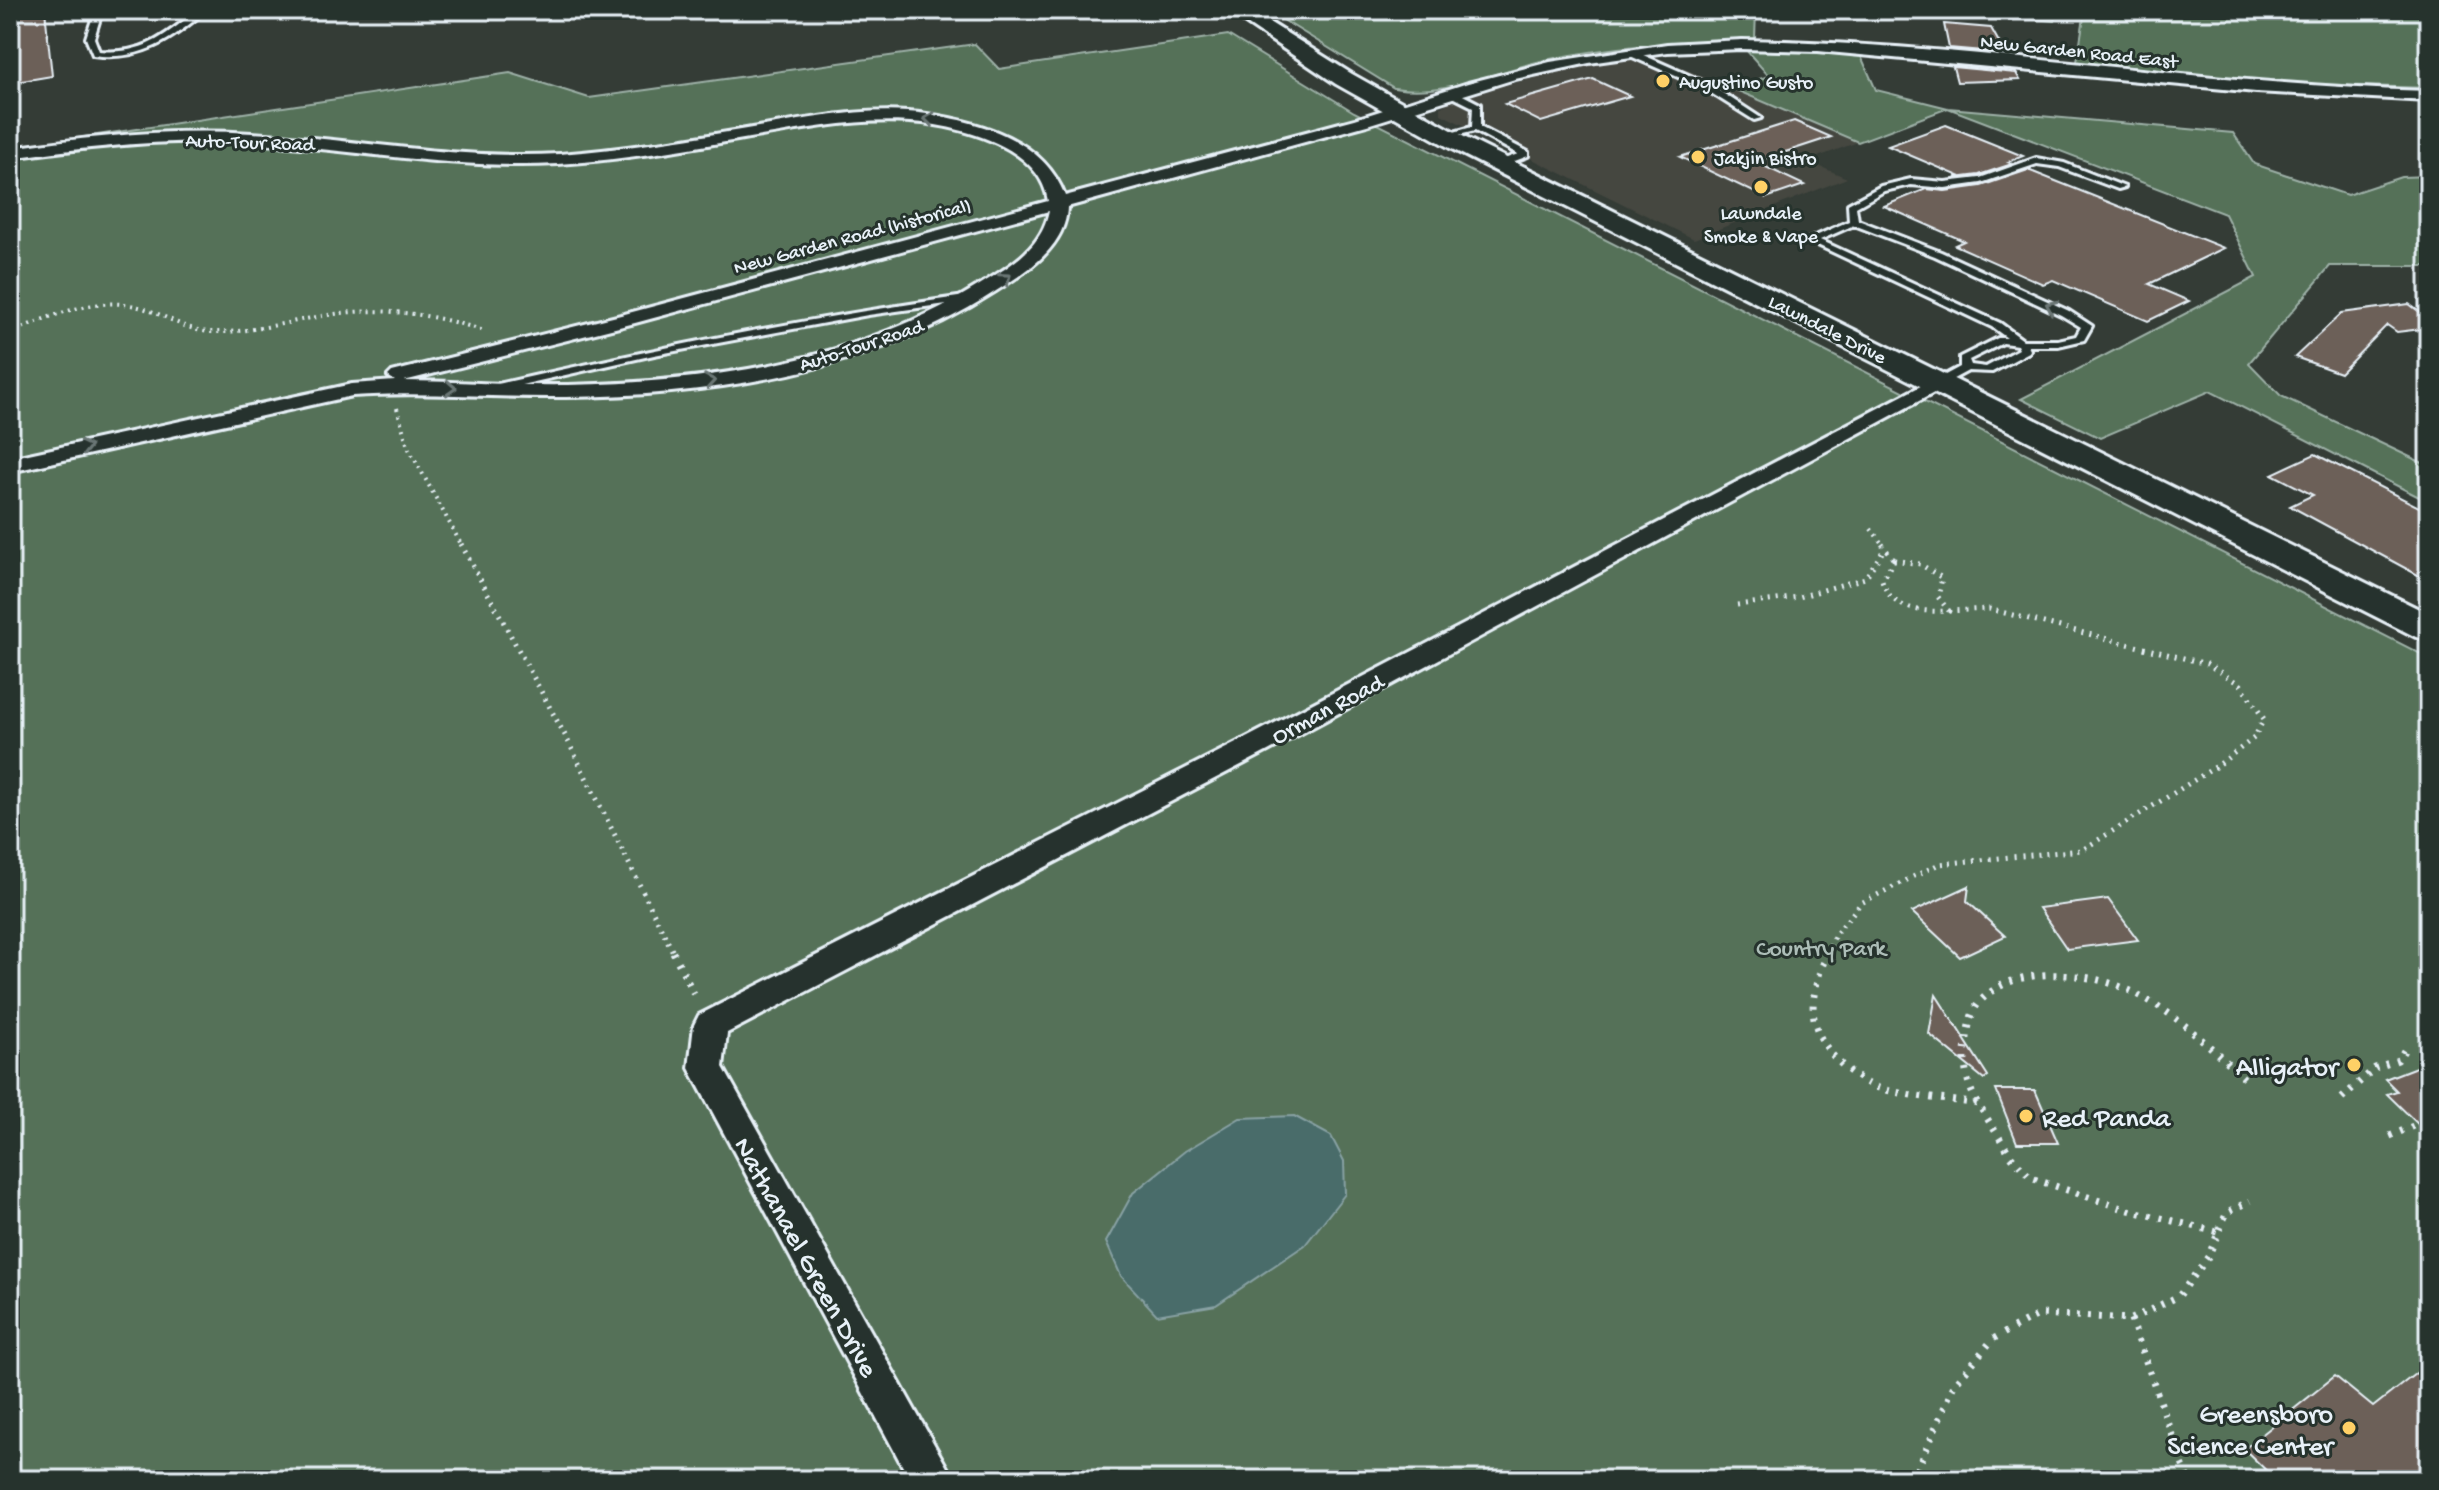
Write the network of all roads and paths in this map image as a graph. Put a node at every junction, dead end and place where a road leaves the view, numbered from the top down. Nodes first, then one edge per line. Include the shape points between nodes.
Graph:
1 (151, 10) edge
2 (202, 10) edge
3 (1236, 10) edge
4 (98, 12) edge
5 (1631, 53) junction
6 (1452, 93) junction
7 (2429, 96) edge
8 (1396, 110) junction
9 (1757, 118) dead end
10 (1476, 128) junction
11 (1446, 137) junction
12 (10, 153) edge
13 (1499, 164) junction
14 (2121, 187) dead end
15 (1057, 202) junction
16 (1854, 222) junction
17 (978, 298) junction
18 (10, 333) edge
19 (2021, 343) junction
20 (521, 346) junction
21 (1966, 368) junction
22 (1938, 383) junction
23 (401, 387) junction
24 (485, 390) junction
25 (318, 396) junction
26 (10, 465) edge
27 (1871, 529) dead end
28 (1885, 548) junction
29 (1894, 560) junction
30 (1737, 605) dead end
31 (1949, 611) junction
32 (2429, 629) edge
33 (711, 1025) junction
34 (2405, 1049) dead end
35 (2248, 1082) dead end
36 (2342, 1098) dead end
37 (1978, 1104) junction
38 (2418, 1124) dead end
39 (2390, 1136) dead end
40 (2250, 1201) dead end
41 (2217, 1232) junction
42 (2131, 1319) junction
43 (933, 1480) edge
44 (1913, 1480) edge
45 (2188, 1480) edge

1 - 4 lane
2 - 4 lane via 170,38 114,55 96,53 90,38
3 - 8 main road, Lawndale Drive
5 - 6 street, New Garden Road East via 1556,65
5 - 7 street, New Garden Road East via 1740,46 1854,49 2270,89
5 - 9 lane via 1706,86
6 - 8 street, New Garden Road East
6 - 10 lane via 1477,106
8 - 11 main road, Lawndale Drive
8 - 15 street, New Garden Road (historical)
10 - 11 lane
10 - 13 lane via 1525,154
11 - 13 main road, Lawndale Drive
15 -> 12 street, Auto-Tour Road via 1049,177 1022,151 972,130 920,118 847,119 558,159 443,157 247,138 126,141
13 - 22 main road, Lawndale Drive
14 - 16 lane via 2036,161 1981,180 1911,182 1881,189 1851,206
17 -> 15 street, Auto-Tour Road via 1046,245
15 - 20 street, New Garden Road (historical)
16 - 19 lane via 1812,240 1996,325
19 -> 16 lane via 2080,338 2087,326 1938,254
17 - 24 lane via 868,312
24 -> 17 street, Auto-Tour Road via 684,385 793,366 878,342
18 - 20 path via 38,320 96,306 137,306 176,325 213,332 348,312 432,317
19 - 21 lane via 2002,340 1964,359
19 - 21 lane via 2025,350 1988,370
20 - 25 street, New Garden Road (historical)
21 - 22 lane
22 - 32 main road, Lawndale Drive
22 - 33 street, Orman Road via 1258,744
23 -> 24 street, Auto-Tour Road
23 - 25 street, Auto-Tour Road
23 - 33 path via 397,406 408,447 567,739
26 -> 25 street, Auto-Tour Road
27 - 28 path
28 - 29 path
28 - 30 path via 1865,578 1799,597
29 - 31 path via 1918,563 1942,578 1937,595
29 - 31 path via 1882,580 1893,601 1919,612
31 - 37 path via 1989,609 2207,664 2241,685 2264,719 2254,738 2217,766 2082,850 1939,864 1861,903 1835,935 1815,982 1812,1022 1829,1052 1877,1088
33 - 43 street, Nathanael Green Drive via 706,1068
34 - 36 path via 2398,1060 2375,1068
35 - 37 path via 2175,1017 2144,997 2102,982 2039,975 2004,985 1978,1004 1966,1038 1965,1076
37 - 41 path via 2031,1178
38 - 39 path
40 - 41 path via 2227,1212
41 - 42 path via 2208,1257 2179,1296
42 - 44 path via 2040,1314 1993,1339 1954,1385
42 - 45 path

